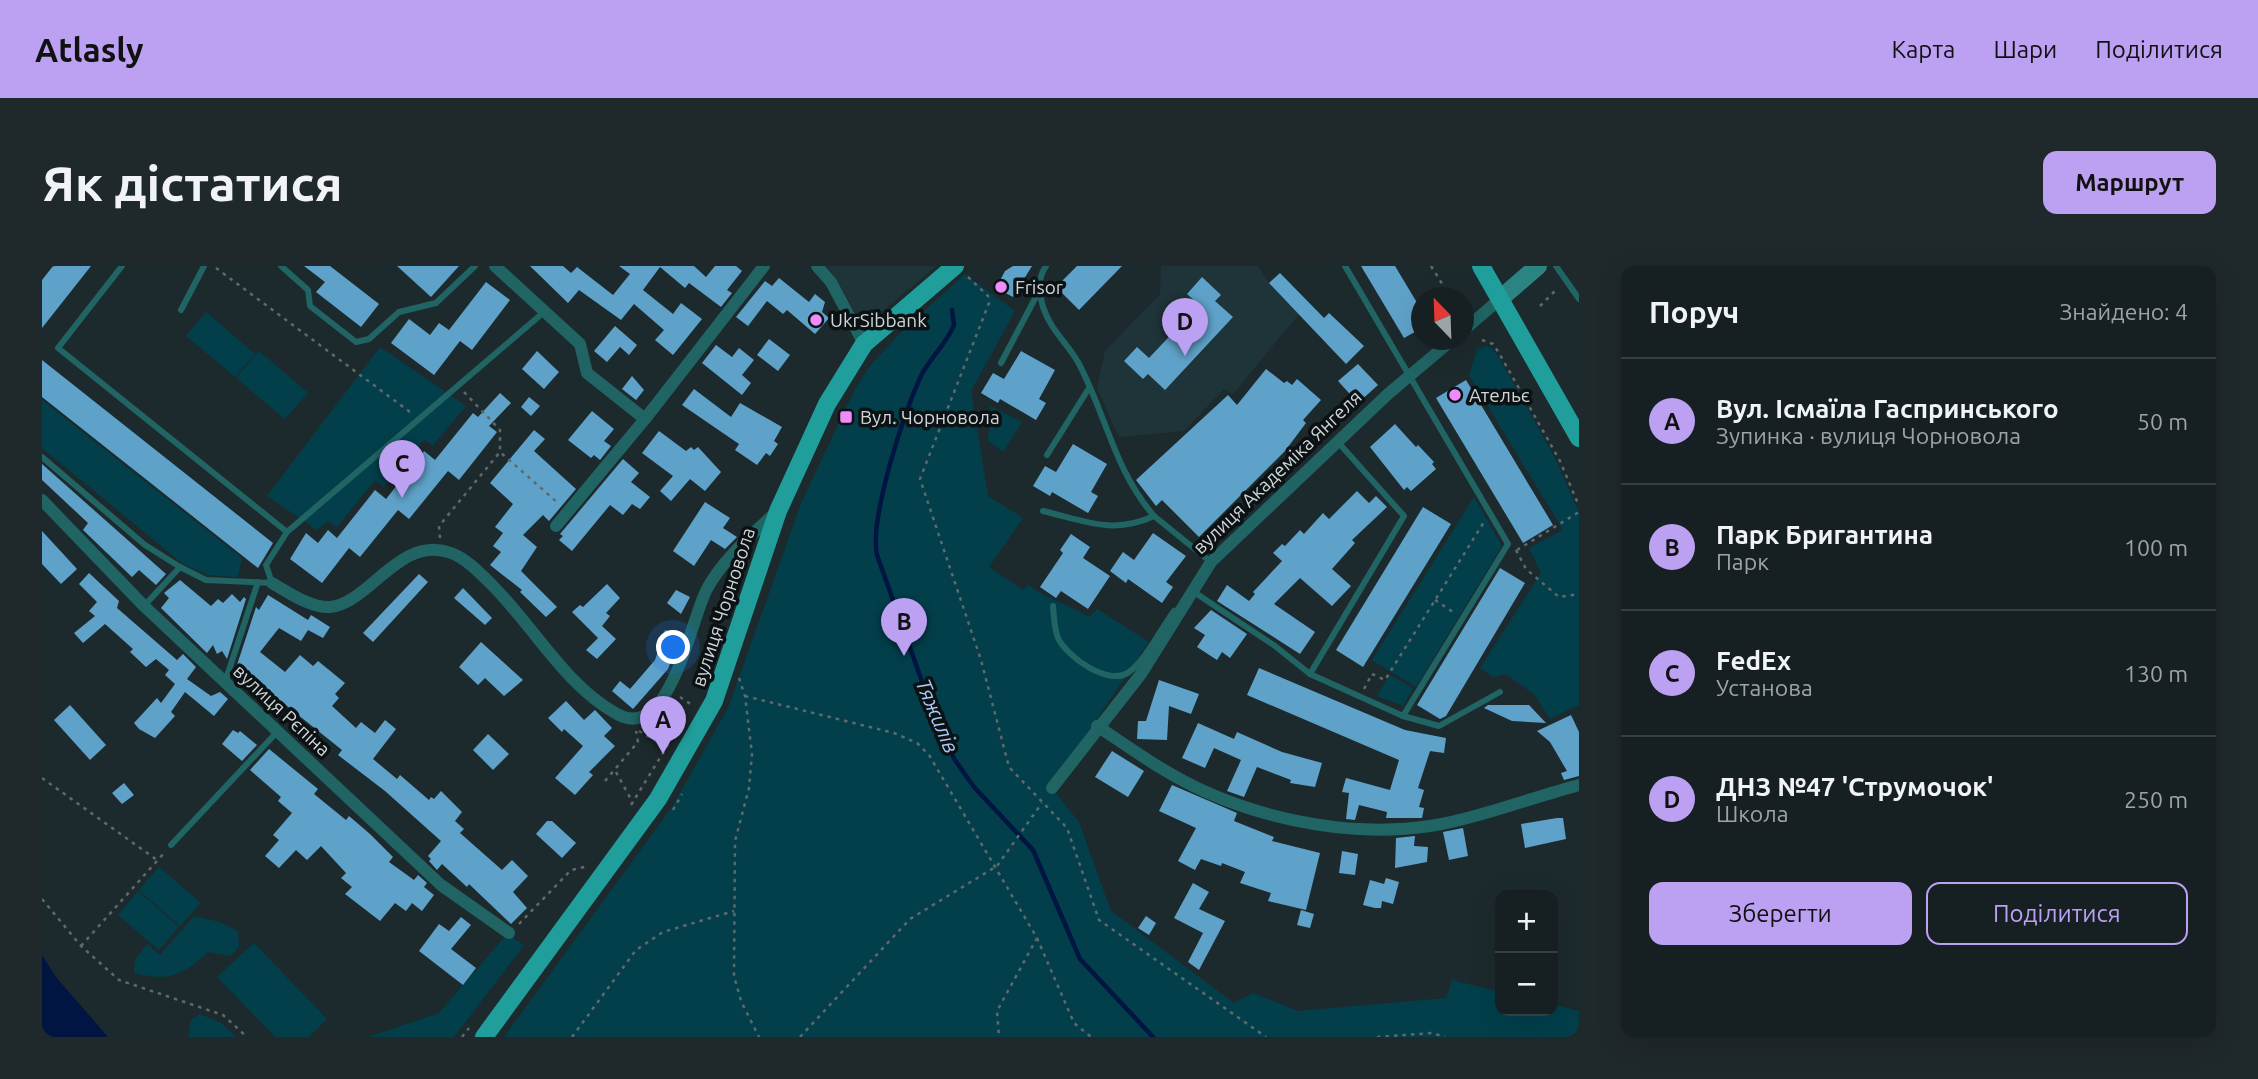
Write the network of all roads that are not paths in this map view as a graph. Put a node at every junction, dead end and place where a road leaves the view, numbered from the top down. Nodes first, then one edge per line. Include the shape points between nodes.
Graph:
1 (122, 266) edge
2 (204, 266) edge
3 (281, 266) edge
4 (475, 266) edge
5 (495, 266) edge
6 (764, 266) edge
7 (817, 266) edge
8 (1046, 266) edge
9 (1345, 266) edge
10 (1481, 266) edge
11 (1538, 266) edge
12 (1556, 266) edge
13 (960, 270) edge
14 (1039, 291) junction
15 (1500, 299) junction
16 (1579, 299) edge
17 (181, 310) dead end
18 (545, 311) junction
19 (1474, 321) edge
20 (864, 344) junction
21 (1440, 350) edge
22 (1001, 363) dead end
23 (1409, 376) junction
24 (1088, 388) junction
25 (645, 419) junction
26 (1579, 438) edge
27 (1337, 441) junction
28 (1047, 455) dead end
29 (42, 457) edge
30 (42, 500) edge
31 (778, 511) junction
32 (1043, 511) dead end
33 (1154, 516) junction
34 (556, 526) dead end
35 (287, 532) junction
36 (1210, 562) junction
37 (180, 568) junction
38 (257, 582) junction
39 (272, 583) junction
40 (1194, 592) junction
41 (144, 606) junction
42 (1053, 606) dead end
43 (1310, 674) junction
44 (225, 682) junction
45 (1500, 692) dead end
46 (1403, 716) junction
47 (1097, 726) junction
48 (277, 732) junction
49 (1579, 785) edge
50 (1052, 788) dead end
51 (171, 845) road end
52 (509, 933) road end
53 (477, 1032) edge

1 - 35 lane via 58,348
2 - 17 lane
3 - 4 lane via 309,290 310,306 356,342 369,339 399,312 436,303
5 - 18 street
6 - 25 street
7 - 20 street via 831,282
8 - 14 lane
9 - 23 lane
10 - 15 main road
11 - 15 main road
12 - 16 lane
13 - 20 main road, вулиця Чорновола
14 - 22 lane
14 - 24 lane via 1048,318 1077,361
15 - 19 street
15 - 26 main road
18 - 25 street via 580,344 587,373
18 - 35 lane
20 - 31 main road, вулиця Чорновола via 827,404
21 - 23 street, вулиця Академіка Янгеля
23 - 27 street, вулиця Академіка Янгеля
23 - 46 lane via 1508,544
24 - 28 lane
24 - 33 lane via 1122,471
25 - 34 street
27 - 36 street, вулиця Академіка Янгеля
27 - 43 lane via 1404,516
29 - 37 lane via 145,545
30 - 41 street, вулиця Рєпіна
31 - 39 street via 725,561 706,590 668,690 651,711 637,719 607,708 573,679 483,576 452,553 434,549 413,554 346,601 330,607 311,604
31 - 53 main road, вулиця Чорновола via 714,701 658,799
32 - 33 lane via 1110,528 1132,526
33 - 36 lane
35 - 39 lane via 265,565
36 - 40 street, вулиця Академіка Янгеля
37 - 38 lane via 206,580
37 - 41 lane
38 - 39 lane
38 - 44 lane
40 - 42 lane via 1185,595 1133,669 1119,677 1098,671 1065,649 1058,637
40 - 43 lane
40 - 47 street, вулиця Академіка Янгеля via 1140,674
41 - 44 street, вулиця Рєпіна
43 - 46 lane
44 - 48 street, вулиця Рєпіна
45 - 46 lane via 1439,726
47 - 49 street via 1206,792 1298,821 1370,829 1431,826
47 - 50 street, вулиця Академіка Янгеля
48 - 51 lane
48 - 52 street, вулиця Рєпіна via 441,884

